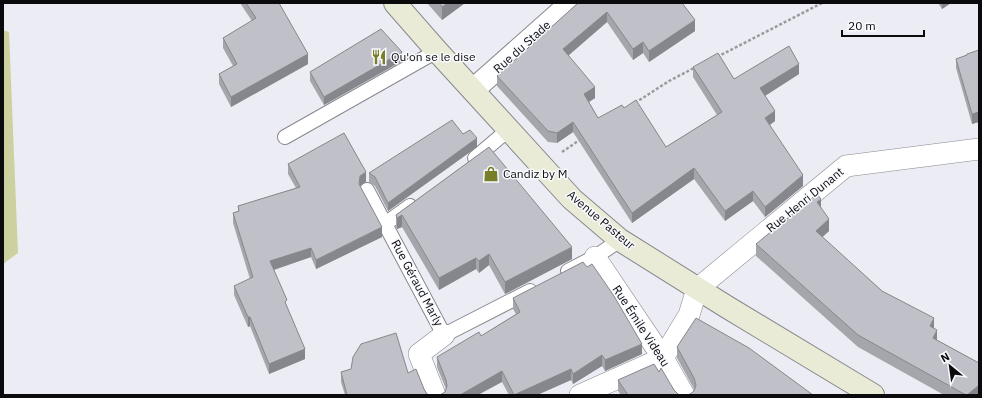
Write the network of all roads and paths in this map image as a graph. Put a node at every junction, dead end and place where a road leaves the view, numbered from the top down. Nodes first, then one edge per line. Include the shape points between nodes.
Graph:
1 (395, 3) edge
2 (571, 3) edge
3 (822, 3) edge
4 (437, 51) junction
5 (711, 60) edge
6 (697, 67) edge
7 (473, 90) junction
8 (631, 106) edge
9 (508, 130) junction
10 (586, 136) edge
11 (285, 137) dead end
12 (979, 149) edge
13 (541, 165) junction
14 (464, 167) edge
15 (367, 190) dead end
16 (422, 197) edge
17 (385, 224) junction
18 (620, 240) junction
19 (596, 257) junction
20 (554, 278) edge
21 (540, 286) edge
22 (697, 289) junction
23 (444, 335) junction
24 (663, 358) junction
25 (435, 395) edge
26 (580, 395) edge
27 (684, 395) edge
28 (873, 395) edge

1 - 4 main road, Avenue Pasteur
2 - 7 street, Rue du Stade
3 - 5 path
4 - 7 main road, Avenue Pasteur
4 - 11 lane
6 - 8 path via 669,81
7 - 9 main road, Avenue Pasteur
9 - 13 main road, Avenue Pasteur
9 - 14 lane
10 - 13 path
12 - 22 street, Rue Henri Dunant via 846,166
13 - 18 main road, Avenue Pasteur via 572,199
15 - 17 lane, Rue Géraud Marly
16 - 17 lane
17 - 23 lane, Rue Géraud Marly
18 - 19 lane
18 - 22 main road, Avenue Pasteur
19 - 20 lane
19 - 24 street, Rue Émile Videau
21 - 23 lane, Rue Géraud Marly
22 - 24 street via 689,315
22 - 28 main road, Avenue Pasteur
23 - 25 street via 419,354
24 - 26 street
24 - 27 street, Rue Émile Videau

